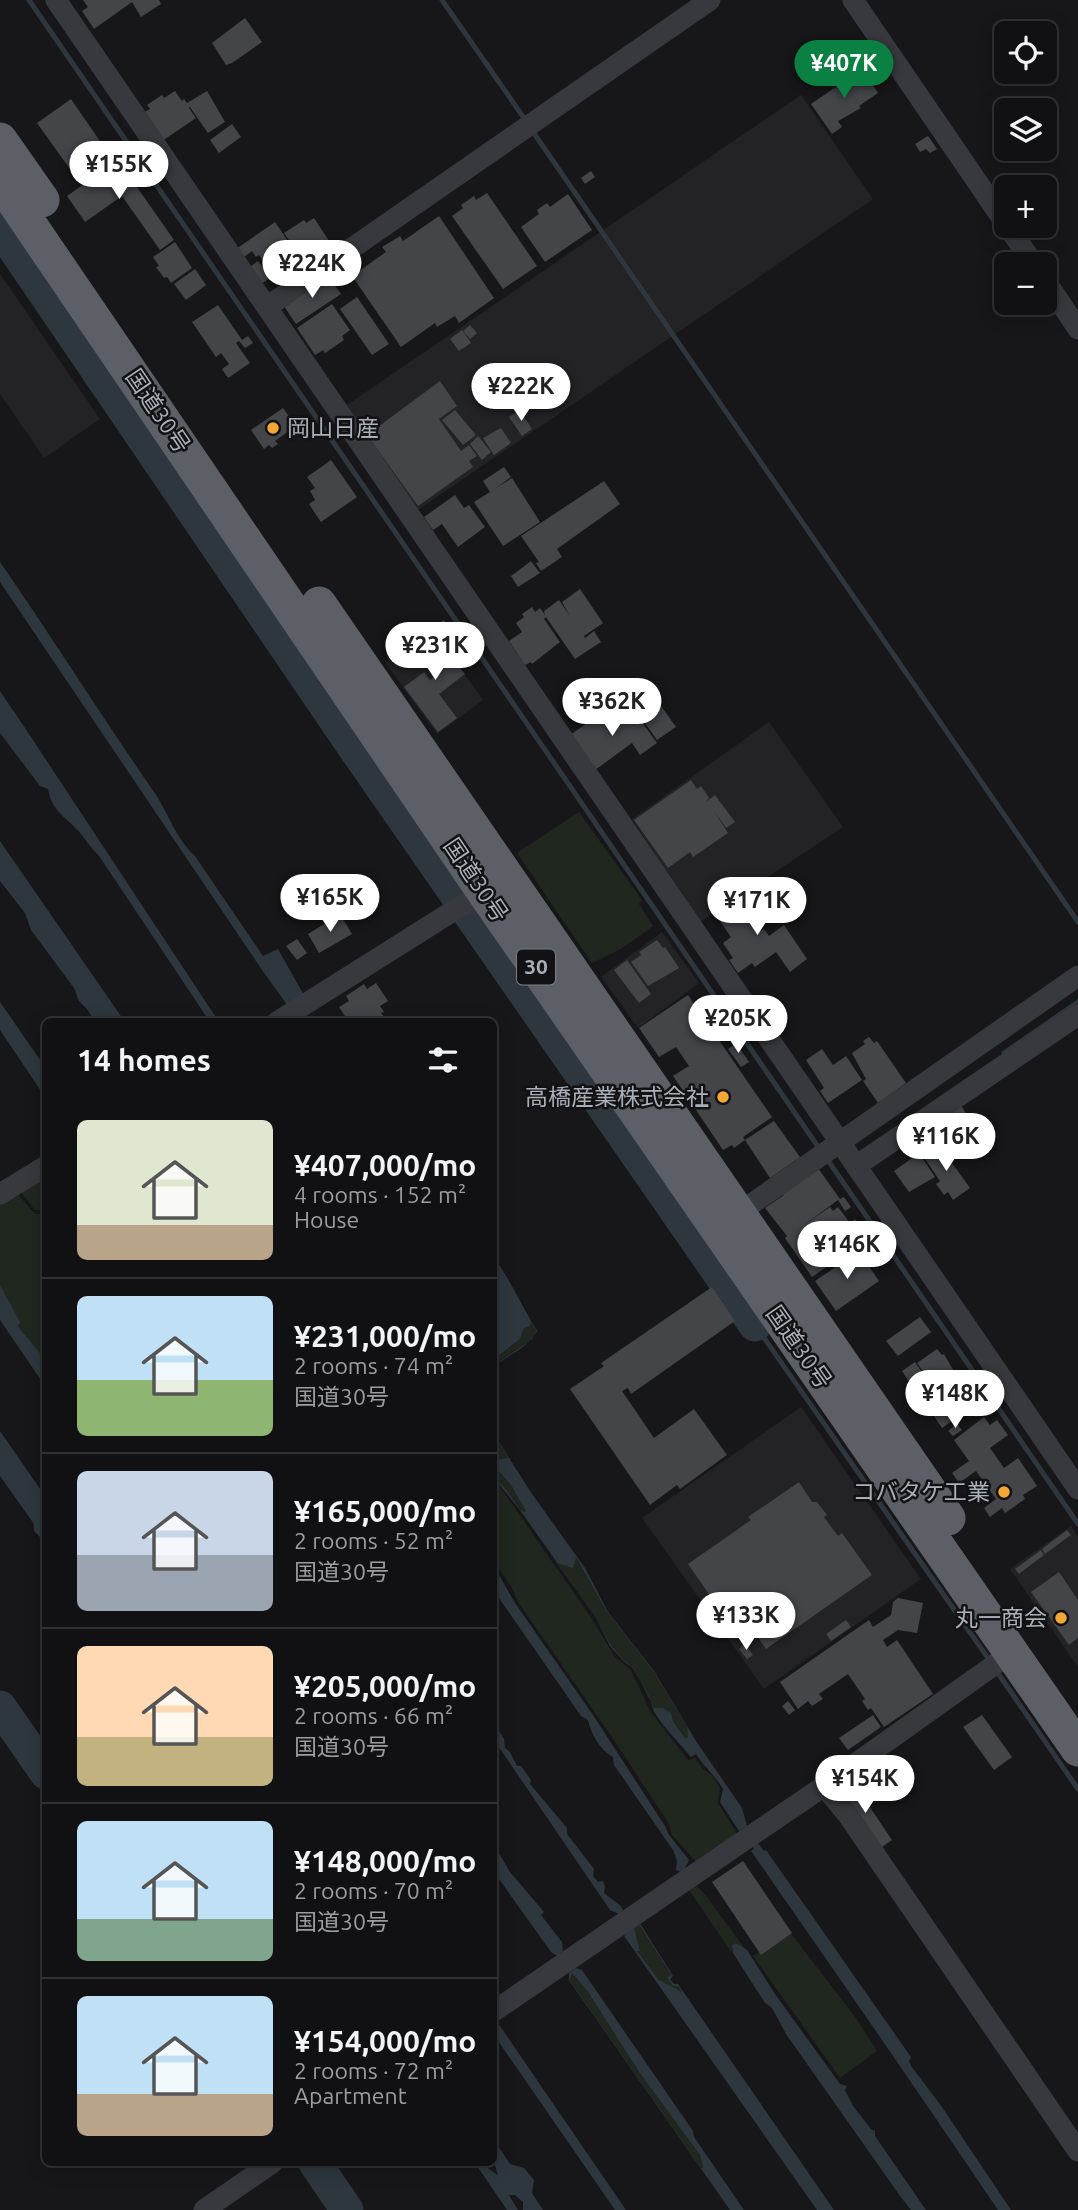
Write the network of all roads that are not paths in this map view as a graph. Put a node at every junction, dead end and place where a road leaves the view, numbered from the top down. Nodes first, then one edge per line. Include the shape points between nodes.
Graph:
1 (56, 0) edge
2 (710, 0) edge
3 (853, 0) edge
4 (0, 140) edge
5 (0, 181) edge
6 (994, 206) edge
7 (1057, 297) edge
8 (267, 307) junction
9 (1078, 328) edge
10 (488, 889) junction
11 (1078, 976) edge
12 (1078, 1015) edge
13 (283, 1018) edge
14 (840, 1154) junction
15 (42, 1168) edge
16 (0, 1194) edge
17 (727, 1220) junction
18 (1078, 1489) edge
19 (1007, 1656) junction
20 (1078, 1707) edge
21 (1078, 1749) edge
22 (824, 1786) junction
23 (497, 2009) edge
24 (1078, 2151) edge
25 (268, 2166) edge
26 (204, 2210) edge

1 - 8 street
2 - 8 street
3 - 6 street
4 - 10 highway, 国道30号 / 30
5 - 10 highway, 国道30号 / 30
7 - 9 street
8 - 14 street
10 - 13 street
10 - 17 highway, 国道30号 / 30
11 - 14 street
12 - 14 street
14 - 17 street
14 - 18 street
15 - 16 street
17 - 19 highway, 国道30号 / 30
17 - 20 highway, 国道30号 / 30
19 - 21 highway, 国道30号 / 30
19 - 22 street
22 - 23 street
22 - 24 street
25 - 26 street

